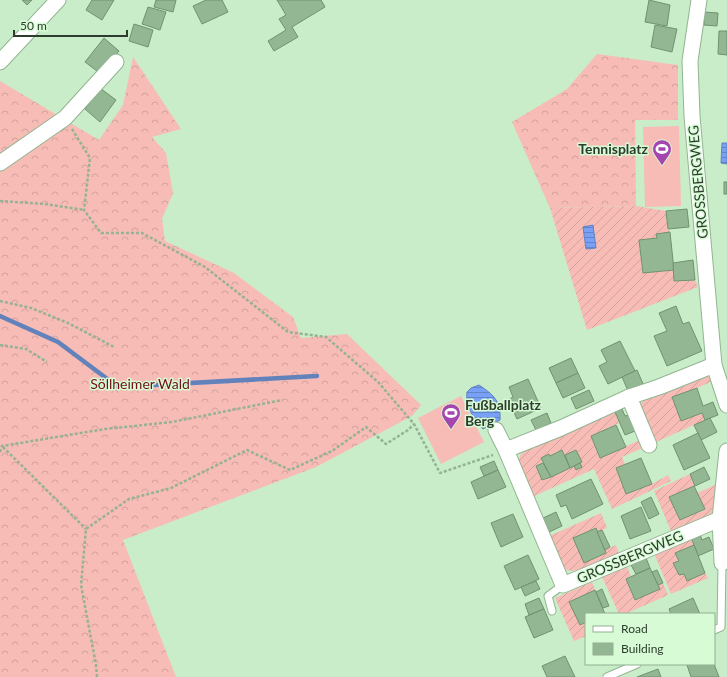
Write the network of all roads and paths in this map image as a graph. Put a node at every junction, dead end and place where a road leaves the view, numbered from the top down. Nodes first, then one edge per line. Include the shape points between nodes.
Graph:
1 (58, 0) edge
2 (699, 0) edge
3 (0, 62) edge
4 (116, 62) dead end
5 (65, 118) junction
6 (0, 163) edge
7 (0, 201) edge
8 (84, 210) junction
9 (0, 301) edge
10 (0, 345) edge
11 (114, 348) dead end
12 (47, 362) dead end
13 (714, 365) junction
14 (628, 397) junction
15 (282, 400) dead end
16 (727, 405) edge
17 (414, 424) junction
18 (496, 430) dead end
19 (649, 445) dead end
20 (2, 446) junction
21 (506, 450) junction
22 (727, 451) edge
23 (0, 452) edge
24 (720, 519) junction
25 (86, 529) junction
26 (722, 563) joint
27 (563, 585) junction
28 (552, 611) dead end
29 (715, 630) edge
30 (635, 665) edge
31 (97, 677) edge
32 (607, 677) edge

1 - 3 street
2 - 13 street, GROSSBERGWEG via 690,61 692,116
4 - 5 street
5 - 6 street
5 - 8 path via 90,158
7 - 8 path
8 - 17 path via 101,233 142,233 205,267 288,332 326,338 378,382
9 - 11 path via 31,308 68,323
10 - 12 path via 26,350
13 - 14 street
13 - 16 street, GROSSBERGWEG
14 - 19 street
14 - 21 street
15 - 20 path via 172,422 105,429
17 - 21 path via 440,473
17 - 25 path via 386,444 366,427 332,451 290,470 247,450 171,488 129,500
18 - 21 street, GROSSBERGWEG
20 - 23 path
20 - 25 path
21 - 27 street, GROSSBERGWEG
22 - 24 street
24 - 26 street
24 - 27 street, GROSSBERGWEG
25 - 31 path via 81,585
26 - 29 lane via 721,627
27 - 28 lane via 548,596
30 - 32 lane

